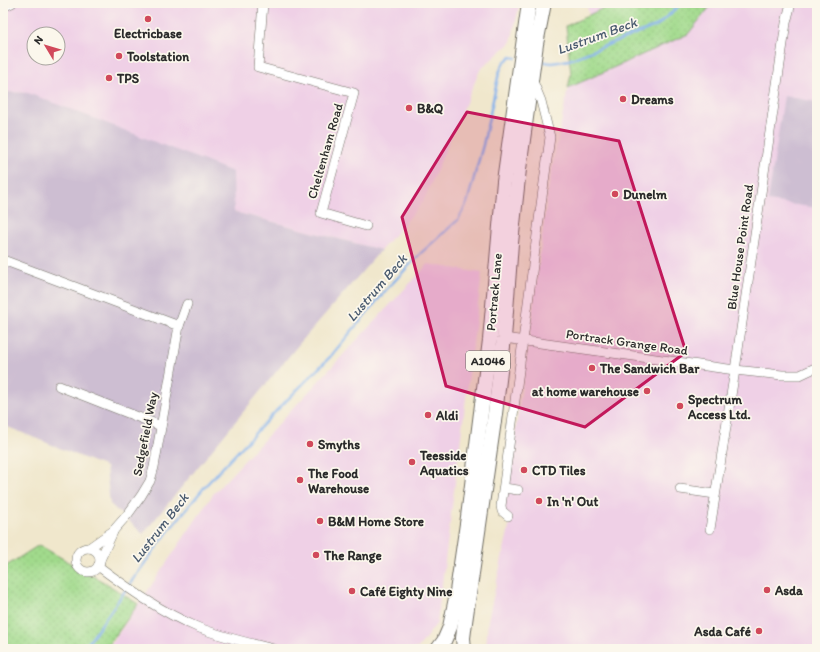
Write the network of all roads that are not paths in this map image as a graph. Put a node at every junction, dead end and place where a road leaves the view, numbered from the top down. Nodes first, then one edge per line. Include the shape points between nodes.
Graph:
1 (12, 3) edge
2 (263, 3) edge
3 (529, 3) edge
4 (544, 3) edge
5 (791, 3) edge
6 (3, 7) edge
7 (530, 44) junction
8 (528, 72) junction
9 (366, 226) dead end
10 (3, 260) edge
11 (187, 304) dead end
12 (178, 326) junction
13 (504, 338) junction
14 (524, 341) junction
15 (817, 367) edge
16 (735, 370) junction
17 (59, 386) dead end
18 (161, 426) junction
19 (504, 488) junction
20 (680, 489) dead end
21 (518, 490) dead end
22 (715, 494) junction
23 (508, 516) dead end
24 (710, 529) dead end
25 (113, 531) junction
26 (89, 548) junction
27 (99, 563) junction
28 (274, 649) edge
29 (438, 649) edge
30 (464, 649) edge

1 - 6 street
2 - 9 street, Cheltenham Road via 258,67 354,93 321,213
3 - 7 main road, Portrack Lane / A1046
4 - 7 main road, Portrack Lane / A1046
5 - 16 street, Blue House Point Road
7 - 8 main road, Portrack Lane / A1046
8 - 13 main road, Portrack Lane / A1046
8 - 14 street, Portrack Lane via 541,101 550,137
8 - 29 main road, Portrack Lane / A1046 via 504,181 490,340 456,598 450,628
10 - 12 street
11 - 12 street, Sedgefield Way
12 - 18 street, Sedgefield Way
13 - 14 street, Portrack Grange Road
13 - 30 main road, Portrack Lane / A1046 via 465,622
14 - 16 street, Portrack Grange Road
14 - 19 street, Portrack Lane
15 - 16 street, Portrack Grange Road via 800,375 790,376
16 - 22 street, Blue House Point Road
17 - 18 street
18 - 25 street, Sedgefield Way via 150,481
19 - 21 street
19 - 23 street, Portrack Lane via 501,506 502,512
20 - 22 street
22 - 24 street, Blue House Point Road
25 - 26 street, Sedgefield Way
25 - 27 street
26 - 27 street via 98,554
26 - 27 street via 84,548 78,553 77,564 85,571 93,570
27 - 28 street via 115,579 162,610 198,627

